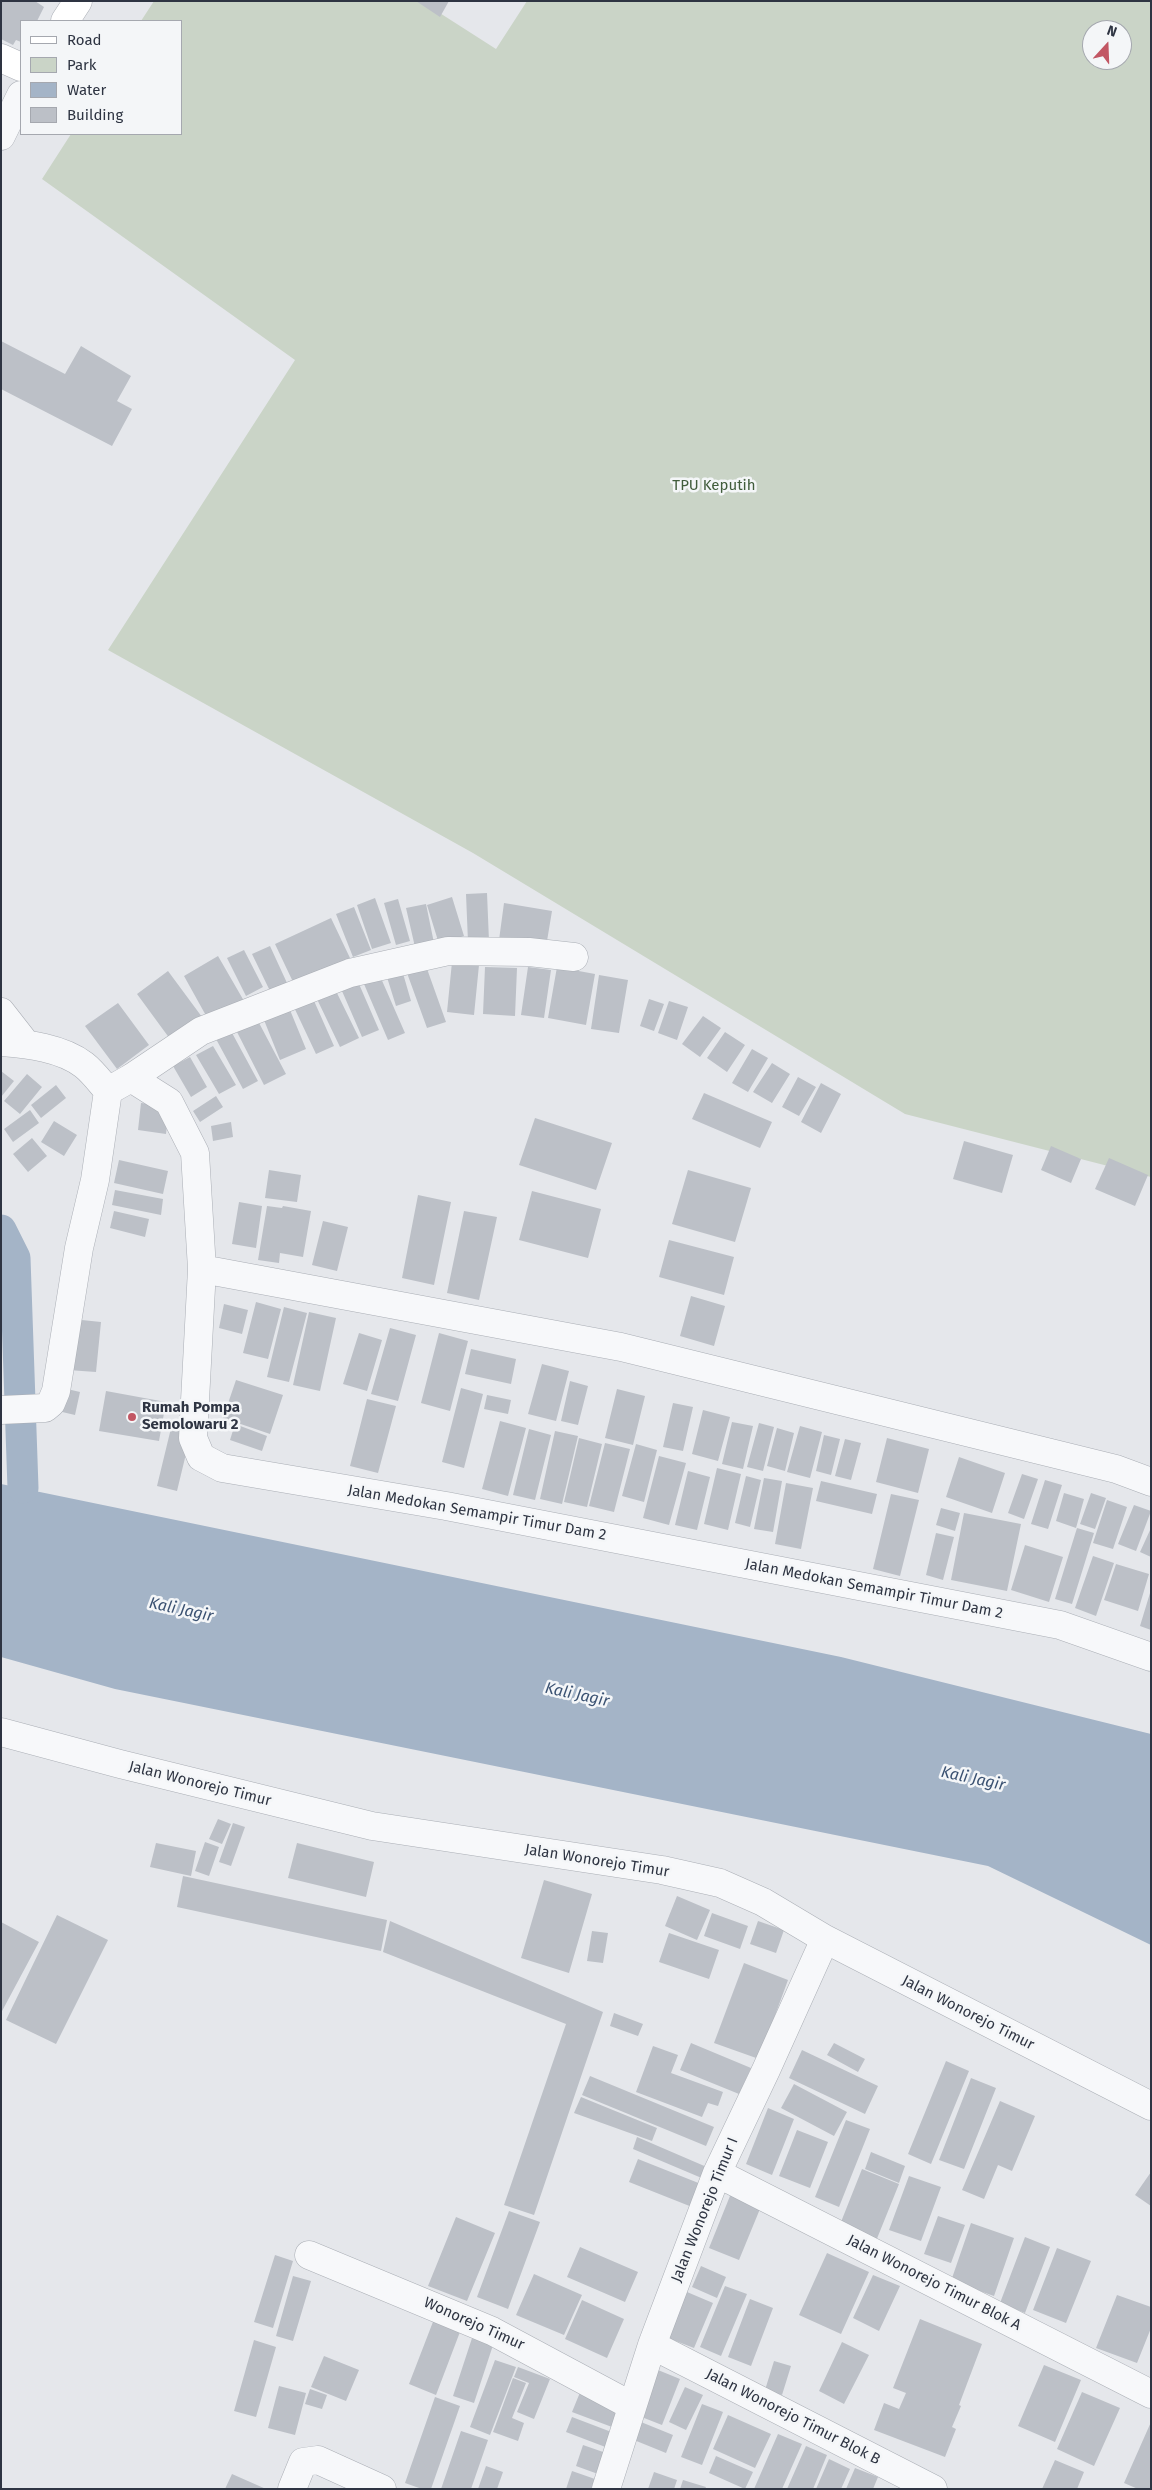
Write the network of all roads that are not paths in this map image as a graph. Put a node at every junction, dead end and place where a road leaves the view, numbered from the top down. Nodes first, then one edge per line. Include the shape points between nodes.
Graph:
1 (78, 1) edge
2 (66, 20) edge
3 (1, 58) edge
4 (20, 67) edge
5 (20, 97) edge
6 (1, 136) edge
7 (574, 957) dead end
8 (1, 1012) edge
9 (13, 1043) edge
10 (120, 1085) junction
11 (202, 1269) junction
12 (1, 1410) edge
13 (1151, 1482) edge
14 (1151, 1657) edge
15 (1, 1732) edge
16 (825, 1939) junction
17 (1151, 2106) edge
18 (717, 2173) junction
19 (309, 2255) dead end
20 (652, 2345) junction
21 (1151, 2394) edge
22 (632, 2406) junction
23 (292, 2489) edge
24 (382, 2489) edge
25 (606, 2489) edge
26 (933, 2489) edge

1 - 2 main road
3 - 4 main road
5 - 6 street
7 - 10 street via 529,952 448,951 350,972 202,1031
8 - 9 street
9 - 10 street, Jalan Medokan Semampir Timur Dam 2 via 67,1056
10 - 11 street, Jalan Medokan Semampir Timur Dam 2 via 169,1102 195,1152
10 - 12 street via 79,1248 56,1391 45,1408
11 - 13 street via 621,1347 1116,1469
11 - 14 street, Jalan Medokan Semampir Timur Dam 2 via 193,1438 201,1457 222,1468 446,1506 1060,1625
15 - 16 street, Jalan Wonorejo Timur via 372,1826 662,1870 720,1883 763,1902
16 - 17 street, Jalan Wonorejo Timur
16 - 18 street, Jalan Wonorejo Timur I
18 - 20 street, Jalan Wonorejo Timur I
18 - 21 street, Jalan Wonorejo Timur Blok A
19 - 22 street, Wonorejo Timur via 492,2331
20 - 22 street, Jalan Wonorejo Timur I
20 - 26 street, Jalan Wonorejo Timur Blok B
22 - 25 street, Jalan Wonorejo Timur I
23 - 24 street via 304,2462 318,2460

